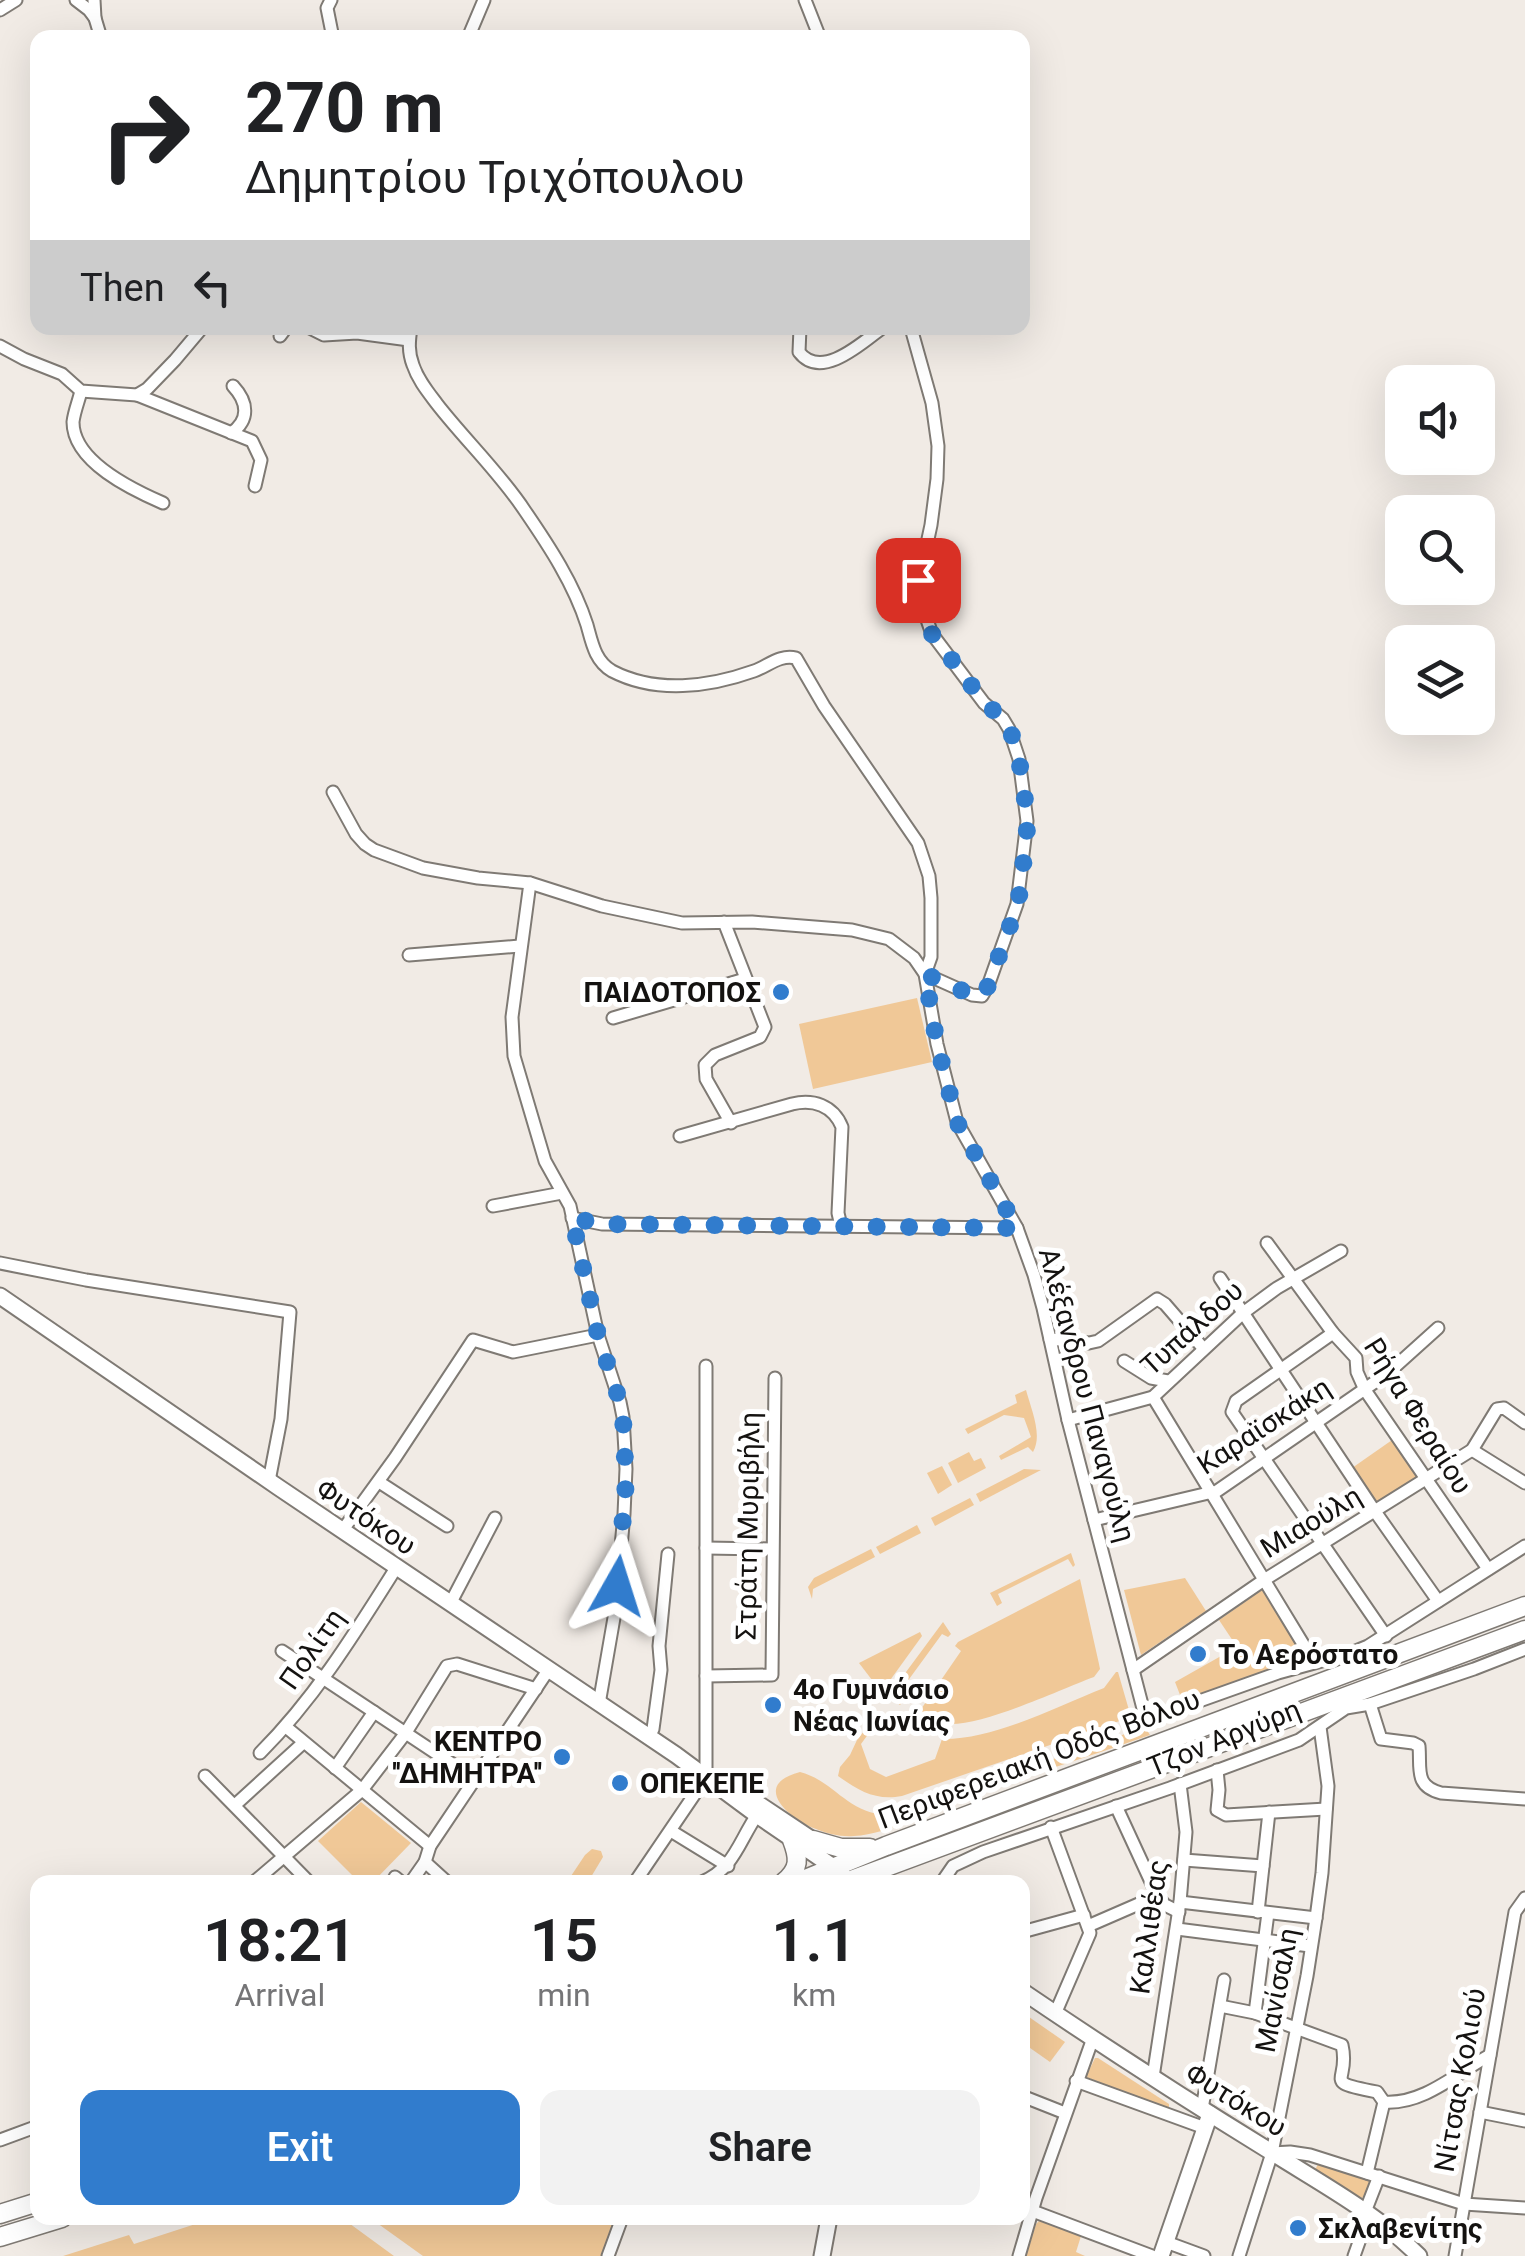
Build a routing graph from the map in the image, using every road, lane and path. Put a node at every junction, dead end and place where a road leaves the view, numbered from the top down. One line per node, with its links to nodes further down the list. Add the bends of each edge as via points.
1 (16, 0): 7 (street)
2 (76, 0): 8 (street)
3 (94, 0): 8 (street)
4 (330, 0): 10 (street)
5 (484, 0): 11 (street)
6 (805, 0): 12 (street)
7 (0, 10)
8 (95, 18): 9 (street)
9 (99, 30)
10 (331, 30)
11 (471, 30)
12 (817, 30)
13 (196, 335): 21 (street)
14 (410, 335): 30 (street, Αλέξανδρου Παναγούλη, via 420,381 519,502 575,593 599,661 638,680 676,687 737,676 787,656 800,663 918,843 932,898)
15 (800, 335): 16 (street, via 800,352 818,364)
16 (872, 335)
17 (913, 335): 30 (street, via 938,446 918,597 932,634 1010,729 1028,820 1018,904 982,996)
18 (0, 346): 20 (street, via 62,374)
19 (234, 386): 22 (street, via 246,413)
20 (82, 391): 21 (street); 24 (street, via 74,418 80,444 126,486)
21 (137, 395): 22 (street)
22 (231, 433): 23 (street, via 252,440 258,450)
23 (255, 486)
24 (163, 503)
25 (333, 792): 26 (street, via 356,834 374,850 423,868)
26 (530, 883): 27 (street, via 663,920); 28 (street)
27 (724, 922): 30 (street, via 890,938); 31 (street)
28 (520, 946): 29 (street); 35 (street, via 514,1056 544,1162)
29 (409, 956)
30 (925, 974): 39 (street, Αλέξανδρου Παναγούλη, via 957,1122)
31 (745, 980): 32 (street); 33 (street, via 765,1030 710,1058 704,1069)
32 (613, 1018)
33 (731, 1123): 34 (street); 38 (street, via 811,1101 837,1116)
34 (680, 1136)
35 (562, 1193): 36 (street); 37 (street)
36 (492, 1206)
37 (572, 1218): 38 (street, via 602,1224); 49 (street)
38 (841, 1226): 39 (street)
39 (1017, 1228): 50 (street, Αλέξανδρου Παναγούλη)
40 (1268, 1243): 44 (street, Ρήγα Φεραίου)
41 (1341, 1251): 44 (street, Τυπάλδου)
42 (0, 1263): 65 (street, via 290,1312)
43 (1220, 1278): 46 (street)
44 (1293, 1279): 46 (street, Τυπάλδου); 48 (street, Ρήγα Φεραίου)
45 (0, 1296): 65 (street, Φυτόκου)
46 (1243, 1313): 51 (street, Τυπάλδου); 54 (street)
47 (1438, 1328): 57 (street, Καραϊσκάκη)
48 (1332, 1332): 54 (street); 57 (street, Ρήγα Φεραίου, via 1356,1359)
49 (598, 1335): 66 (street, via 513,1352 473,1340); 95 (street, via 620,1402 626,1469)
50 (1050, 1339): 51 (street, via 1098,1342 1157,1299); 59 (street, Αλέξανδρου Παναγούλη)
51 (1203, 1348): 56 (street, Τυπάλδου)
52 (1124, 1361): 56 (street)
53 (706, 1366): 76 (street)
54 (1280, 1368): 61 (street); 63 (street, via 1232,1408)
55 (775, 1378): 77 (street, Στράτη Μυριβήλη)
56 (1168, 1381): 58 (street, Τυπάλδου)
57 (1365, 1390): 61 (street, Καραϊσκάκη); 64 (street, Ρήγα Φεραίου)
58 (1152, 1397): 59 (street, Τυπάλδου); 68 (street)
59 (1068, 1420): 71 (street, Αλέξανδρου Παναγούλη)
60 (1525, 1423): 62 (street, Μιαούλη, via 1498,1409)
61 (1316, 1424): 63 (street, Καραϊσκάκη); 69 (street)
62 (1472, 1450): 64 (street, Μιαούλη); 67 (street)
63 (1266, 1460): 68 (street, Καραϊσκάκη); 74 (street)
64 (1426, 1478): 69 (street, Μιαούλη); 80 (street, Ρήγα Φεραίου)
65 (269, 1482): 73 (street, Φυτόκου)
66 (379, 1482): 72 (street); 73 (street)
67 (1525, 1483)
68 (1211, 1494): 71 (street, Καραϊσκάκη); 81 (street)
69 (1374, 1510): 74 (street, Μιαούλη); 82 (street)
70 (495, 1518): 83 (street)
71 (1094, 1520): 91 (street, Αλέξανδρου Παναγούλη)
72 (447, 1526)
73 (342, 1530): 79 (street, Φυτόκου)
74 (1324, 1544): 81 (street, Μιαούλη); 86 (street)
75 (1525, 1546): 80 (street)
76 (706, 1548): 77 (street); 92 (street)
77 (772, 1549): 92 (street, Στράτη Μυριβήλη, via 772,1675)
78 (668, 1554): 101 (street, via 661,1670)
79 (396, 1568): 83 (street, Φυτόκου); 93 (street, Πολίτη)
80 (1488, 1570): 82 (street)
81 (1264, 1580): 89 (street); 91 (street, Μιαούλη)
82 (1438, 1600): 86 (street)
83 (450, 1604): 90 (street, Φυτόκου)
84 (1525, 1606): 122 (main road, Περιφερειακή Οδός Βόλου)
85 (1525, 1630): 123 (main road, Περιφερειακή Οδός Βόλου)
86 (1386, 1636): 89 (street)
87 (1525, 1649): 96 (street, Τζον Αργύρη)
88 (282, 1651): 93 (street)
89 (1314, 1662): 91 (street, Αλέξανδρου Παναγούλη, via 1146,1720)
90 (549, 1669): 94 (street); 95 (street, Φυτόκου)
91 (1133, 1670)
92 (706, 1676): 107 (street)
93 (325, 1680): 97 (street); 98 (street, Πολίτη)
94 (536, 1689): 100 (street, via 452,1664); 108 (street)
95 (599, 1704): 101 (street, Φυτόκου)
96 (1370, 1704): 99 (street, Τζον Αργύρη, via 1346,1708); 111 (street, via 1381,1739 1419,1746 1421,1778 1430,1790)
97 (374, 1712): 100 (street); 104 (street)
98 (286, 1726): 102 (street); 103 (street, Πολίτη)
99 (1320, 1727): 105 (street, Τζον Αργύρη); 114 (street, Μανίσαλη)
100 (405, 1734): 108 (street); 110 (street)
101 (649, 1737): 107 (street, Φυτόκου)
102 (304, 1743): 104 (street); 112 (street)
103 (260, 1753)
104 (335, 1768): 110 (street)
105 (1217, 1770): 109 (street, Τζον Αργύρη); 115 (street, via 1217,1810)
106 (204, 1776): 112 (street)
107 (706, 1776): 116 (street, Φυτόκου); 118 (street); 120 (street, Φυτόκου)
108 (476, 1779): 121 (street)
109 (1180, 1784): 113 (street, Τζον Αργύρη); 125 (street, Καλλιθέας)
110 (362, 1790): 121 (street); 124 (street)
111 (1525, 1800)
112 (235, 1805): 124 (street)
113 (1116, 1806): 117 (street, Τζον Αργύρη); 142 (street)
114 (1326, 1809): 115 (street); 146 (street, Μανίσαλη)
115 (1269, 1812): 128 (street)
116 (756, 1815): 119 (street, Φυτόκου); 127 (street)
117 (1051, 1828): 141 (street, Τζον Αργύρη, via 964,1859); 147 (street)
118 (671, 1830): 127 (street); 133 (street)
119 (792, 1840): 135 (main road, via 798,1855); 136 (street, Φυτόκου)
120 (813, 1840): 122 (main road, via 841,1848); 137 (street, Φυτόκου)
121 (430, 1846): 126 (street)
122 (886, 1846): 138 (main road, Περιφερειακή Οδός Βόλου)
123 (927, 1852): 139 (main road, Περιφερειακή Οδός Βόλου); 140 (main road)
124 (284, 1857): 129 (street); 130 (street)
125 (1184, 1860): 128 (street); 144 (street, Καλλιθέας)
126 (425, 1862): 131 (street); 132 (street)
127 (728, 1866): 134 (street)
128 (1263, 1866): 145 (street)
129 (262, 1875)
130 (302, 1875)
131 (415, 1875)
132 (439, 1875)
133 (640, 1875)
134 (717, 1875)
135 (792, 1875)
136 (852, 1875)
137 (853, 1875)
138 (855, 1875)
139 (857, 1875)
140 (904, 1875)
141 (946, 1875)
142 (1158, 1896): 144 (street); 147 (street)
143 (1525, 1898): 159 (street, Νίτσας Κολιού, via 1516,1912)
144 (1180, 1907): 145 (street); 148 (street, Καλλιθέας)
145 (1263, 1912): 146 (street); 150 (street)
146 (1316, 1918): 151 (street, Μανίσαλη)
147 (1086, 1920): 149 (street); 156 (street, via 1089,1936)
148 (1177, 1929): 150 (street); 160 (street, Καλλιθέας)
149 (1030, 1930)
150 (1265, 1942): 151 (street); 155 (street)
151 (1310, 1946): 157 (street, Μανίσαλη)
152 (1224, 1980): 154 (street)
153 (1030, 1997): 156 (street, Φυτόκου)
154 (1220, 2006): 155 (street); 166 (street)
155 (1255, 2013): 157 (street)
156 (1055, 2014): 158 (street, Φυτόκου)
157 (1295, 2028): 163 (street, via 1342,2045 1341,2082 1376,2092); 170 (street, Μανίσαλη)
158 (1093, 2038): 160 (street, Φυτόκου); 161 (street)
159 (1490, 2055): 163 (street, via 1419,2098); 164 (street, Νίτσας Κολιού)
160 (1153, 2077): 166 (street, Φυτόκου)
161 (1076, 2082): 165 (street); 166 (street)
162 (1030, 2099): 165 (street)
163 (1384, 2102): 171 (street)
164 (1480, 2112): 167 (street); 173 (street, Νίτσας Κολιού)
165 (1065, 2113): 172 (street)
166 (1206, 2117): 170 (street, Φυτόκου); 184 (street)
167 (1525, 2121)
168 (30, 2129): 169 (street)
169 (0, 2140)
170 (1272, 2153): 171 (street, via 1302,2153); 177 (street, Φυτόκου); 190 (street, Μανίσαλη)
171 (1373, 2175): 173 (street); 177 (street)
172 (1030, 2204)
173 (1464, 2204): 175 (street); 193 (street, Νίτσας Κολιού)
174 (30, 2205): 178 (main road)
175 (1525, 2208)
176 (1030, 2210): 188 (street)
177 (1367, 2213): 191 (street); 192 (street, Φυτόκου)
178 (0, 2214)
179 (41, 2225): 183 (main road)
180 (619, 2225): 185 (street)
181 (828, 2225): 186 (street)
182 (1025, 2225): 187 (street)
183 (4, 2237)
184 (1164, 2249): 189 (street)
185 (608, 2256)
186 (822, 2256)
187 (1019, 2256)
188 (1152, 2256)
189 (1204, 2256)
190 (1239, 2256)
191 (1354, 2256)
192 (1419, 2256)
193 (1455, 2256)

